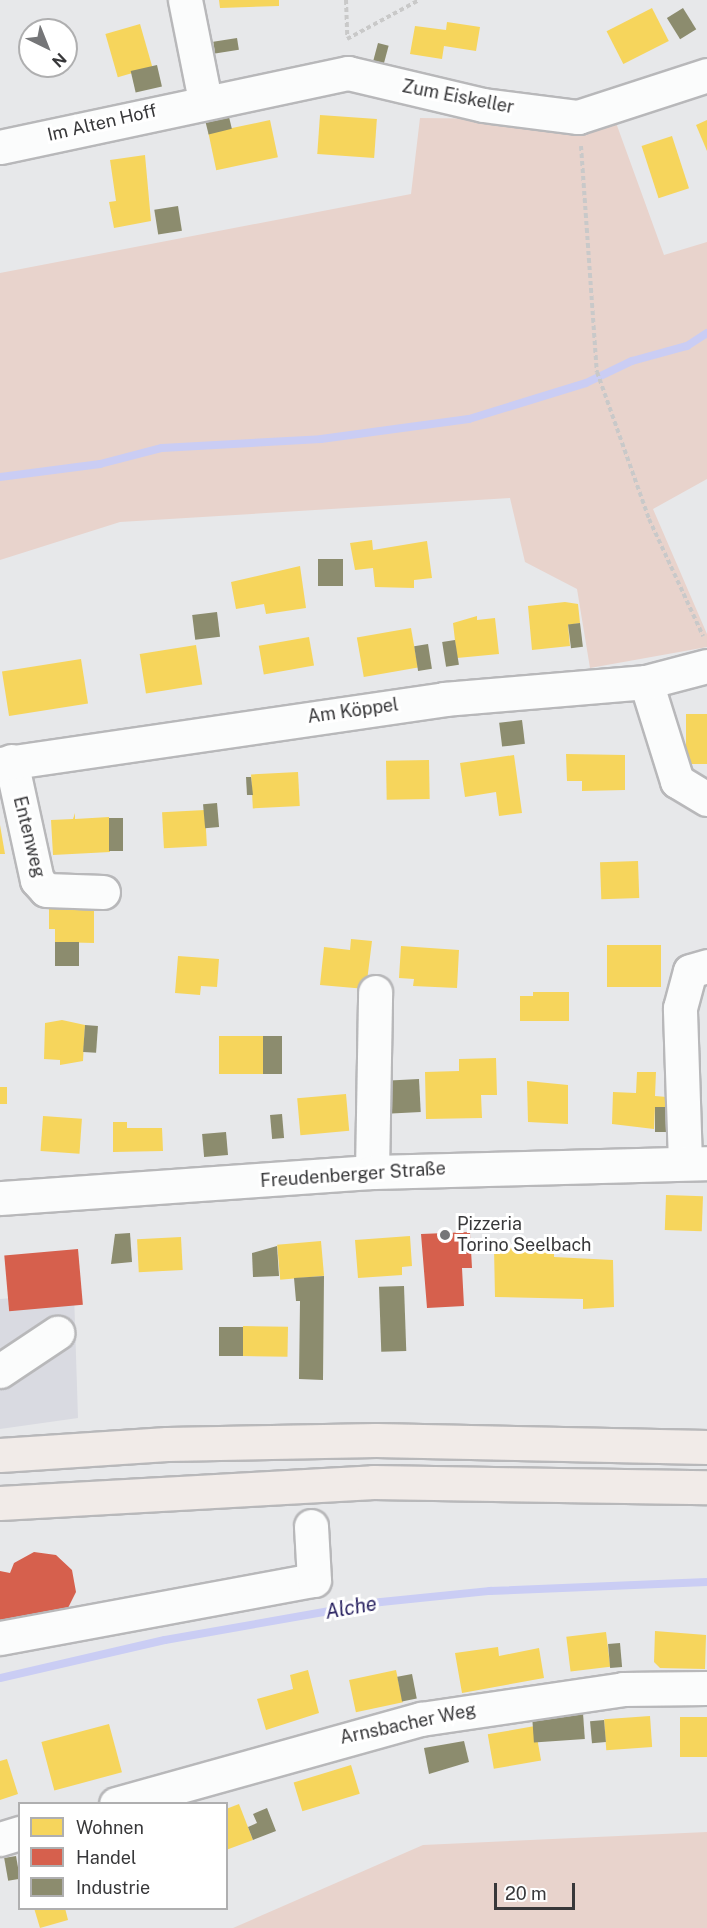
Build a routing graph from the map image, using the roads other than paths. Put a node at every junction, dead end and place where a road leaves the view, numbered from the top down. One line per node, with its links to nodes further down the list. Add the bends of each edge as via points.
1 (185, 0): 3 (street)
2 (707, 75): 3 (street, Zum Eiskeller, via 578,117 483,105 348,74)
3 (205, 100): 4 (street, Im Alten Hoff)
4 (0, 147)
5 (707, 666): 6 (street, Am Köppel)
6 (646, 682): 7 (street, Am Köppel, via 444,699); 8 (street, via 677,781)
7 (5, 763): 9 (street, Entenweg, via 38,880 46,890)
8 (707, 799)
9 (103, 892)
10 (707, 966): 12 (street, via 690,971 680,1008)
11 (375, 992): 13 (street)
12 (696, 1162): 13 (street, Freudenberger Straße)
13 (372, 1172): 14 (street, Freudenberger Straße)
14 (0, 1198)
15 (57, 1333): 16 (street)
16 (0, 1371)
17 (707, 1447): 18 (main road, via 376,1440 167,1444)
18 (0, 1455)
19 (707, 1487): 20 (main road, via 373,1482)
20 (0, 1503)
21 (310, 1526): 22 (street, via 314,1580)
22 (0, 1638)
23 (707, 1688): 24 (street, Arnsbacher Weg, via 623,1689 421,1719)
24 (120, 1802)
25 (18, 1834): 26 (street)
26 (0, 1839)

